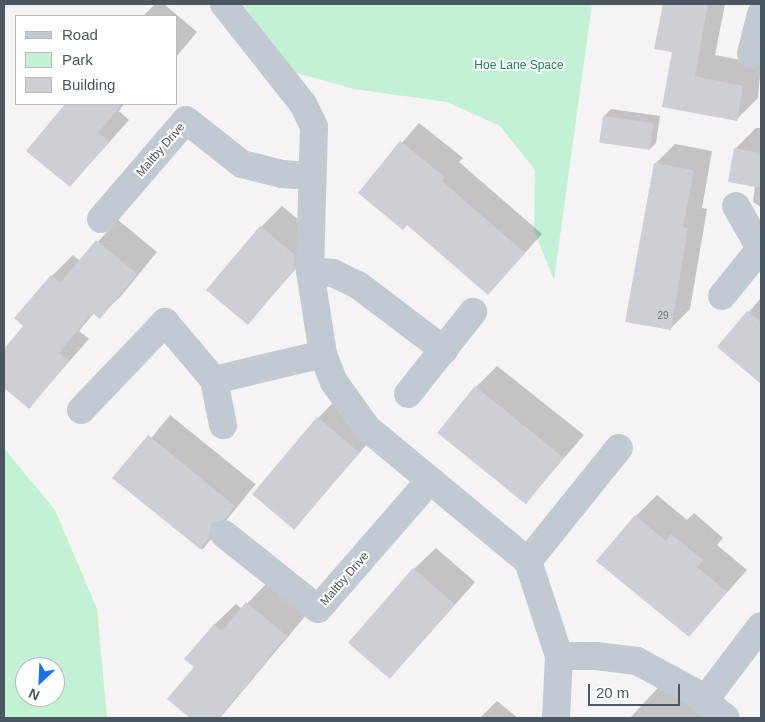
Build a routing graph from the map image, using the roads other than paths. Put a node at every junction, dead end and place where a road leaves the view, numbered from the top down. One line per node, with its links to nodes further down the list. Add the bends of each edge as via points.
1 (224, 4): 5 (street, via 303,104 314,127)
2 (759, 4): 3 (street)
3 (761, 12): 4 (street)
4 (751, 54)
5 (312, 176): 7 (street, Maltby Drive, via 282,174 242,164 186,120); 9 (street)
6 (736, 206): 8 (street)
7 (101, 219)
8 (761, 250): 10 (street)
9 (310, 271): 12 (street, via 333,273 358,285); 13 (street)
10 (722, 296)
11 (473, 312): 12 (street)
12 (444, 350): 15 (street)
13 (323, 354): 14 (street); 19 (street, via 334,382 368,428)
14 (214, 380): 16 (street, via 165,322); 17 (street)
15 (408, 394)
16 (81, 410)
17 (224, 424)
18 (619, 448): 21 (street)
19 (430, 480): 20 (street, Maltby Drive, via 318,609); 21 (street)
20 (224, 534)
21 (528, 561): 23 (street)
22 (761, 626): 24 (street)
23 (559, 656): 24 (street, via 637,661); 25 (street)
24 (704, 700): 26 (street)
25 (556, 718)
26 (726, 718)

